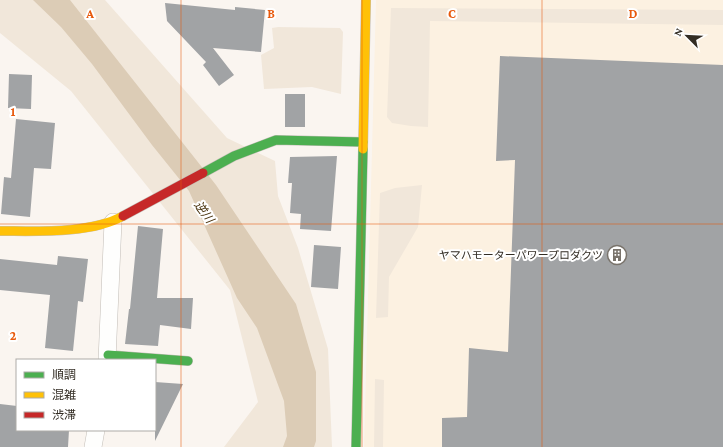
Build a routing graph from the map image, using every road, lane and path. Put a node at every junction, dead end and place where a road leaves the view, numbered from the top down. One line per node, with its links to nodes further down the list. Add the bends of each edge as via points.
1 (366, 0): 2 (street)
2 (363, 142): 3 (street, via 276,140 234,156); 11 (street)
3 (113, 222): 4 (street, via 85,228); 5 (street)
4 (0, 232)
5 (108, 358): 6 (street)
6 (135, 359)
7 (156, 360): 8 (street)
8 (188, 361)
9 (96, 431): 10 (street)
10 (93, 447)
11 (356, 447)

